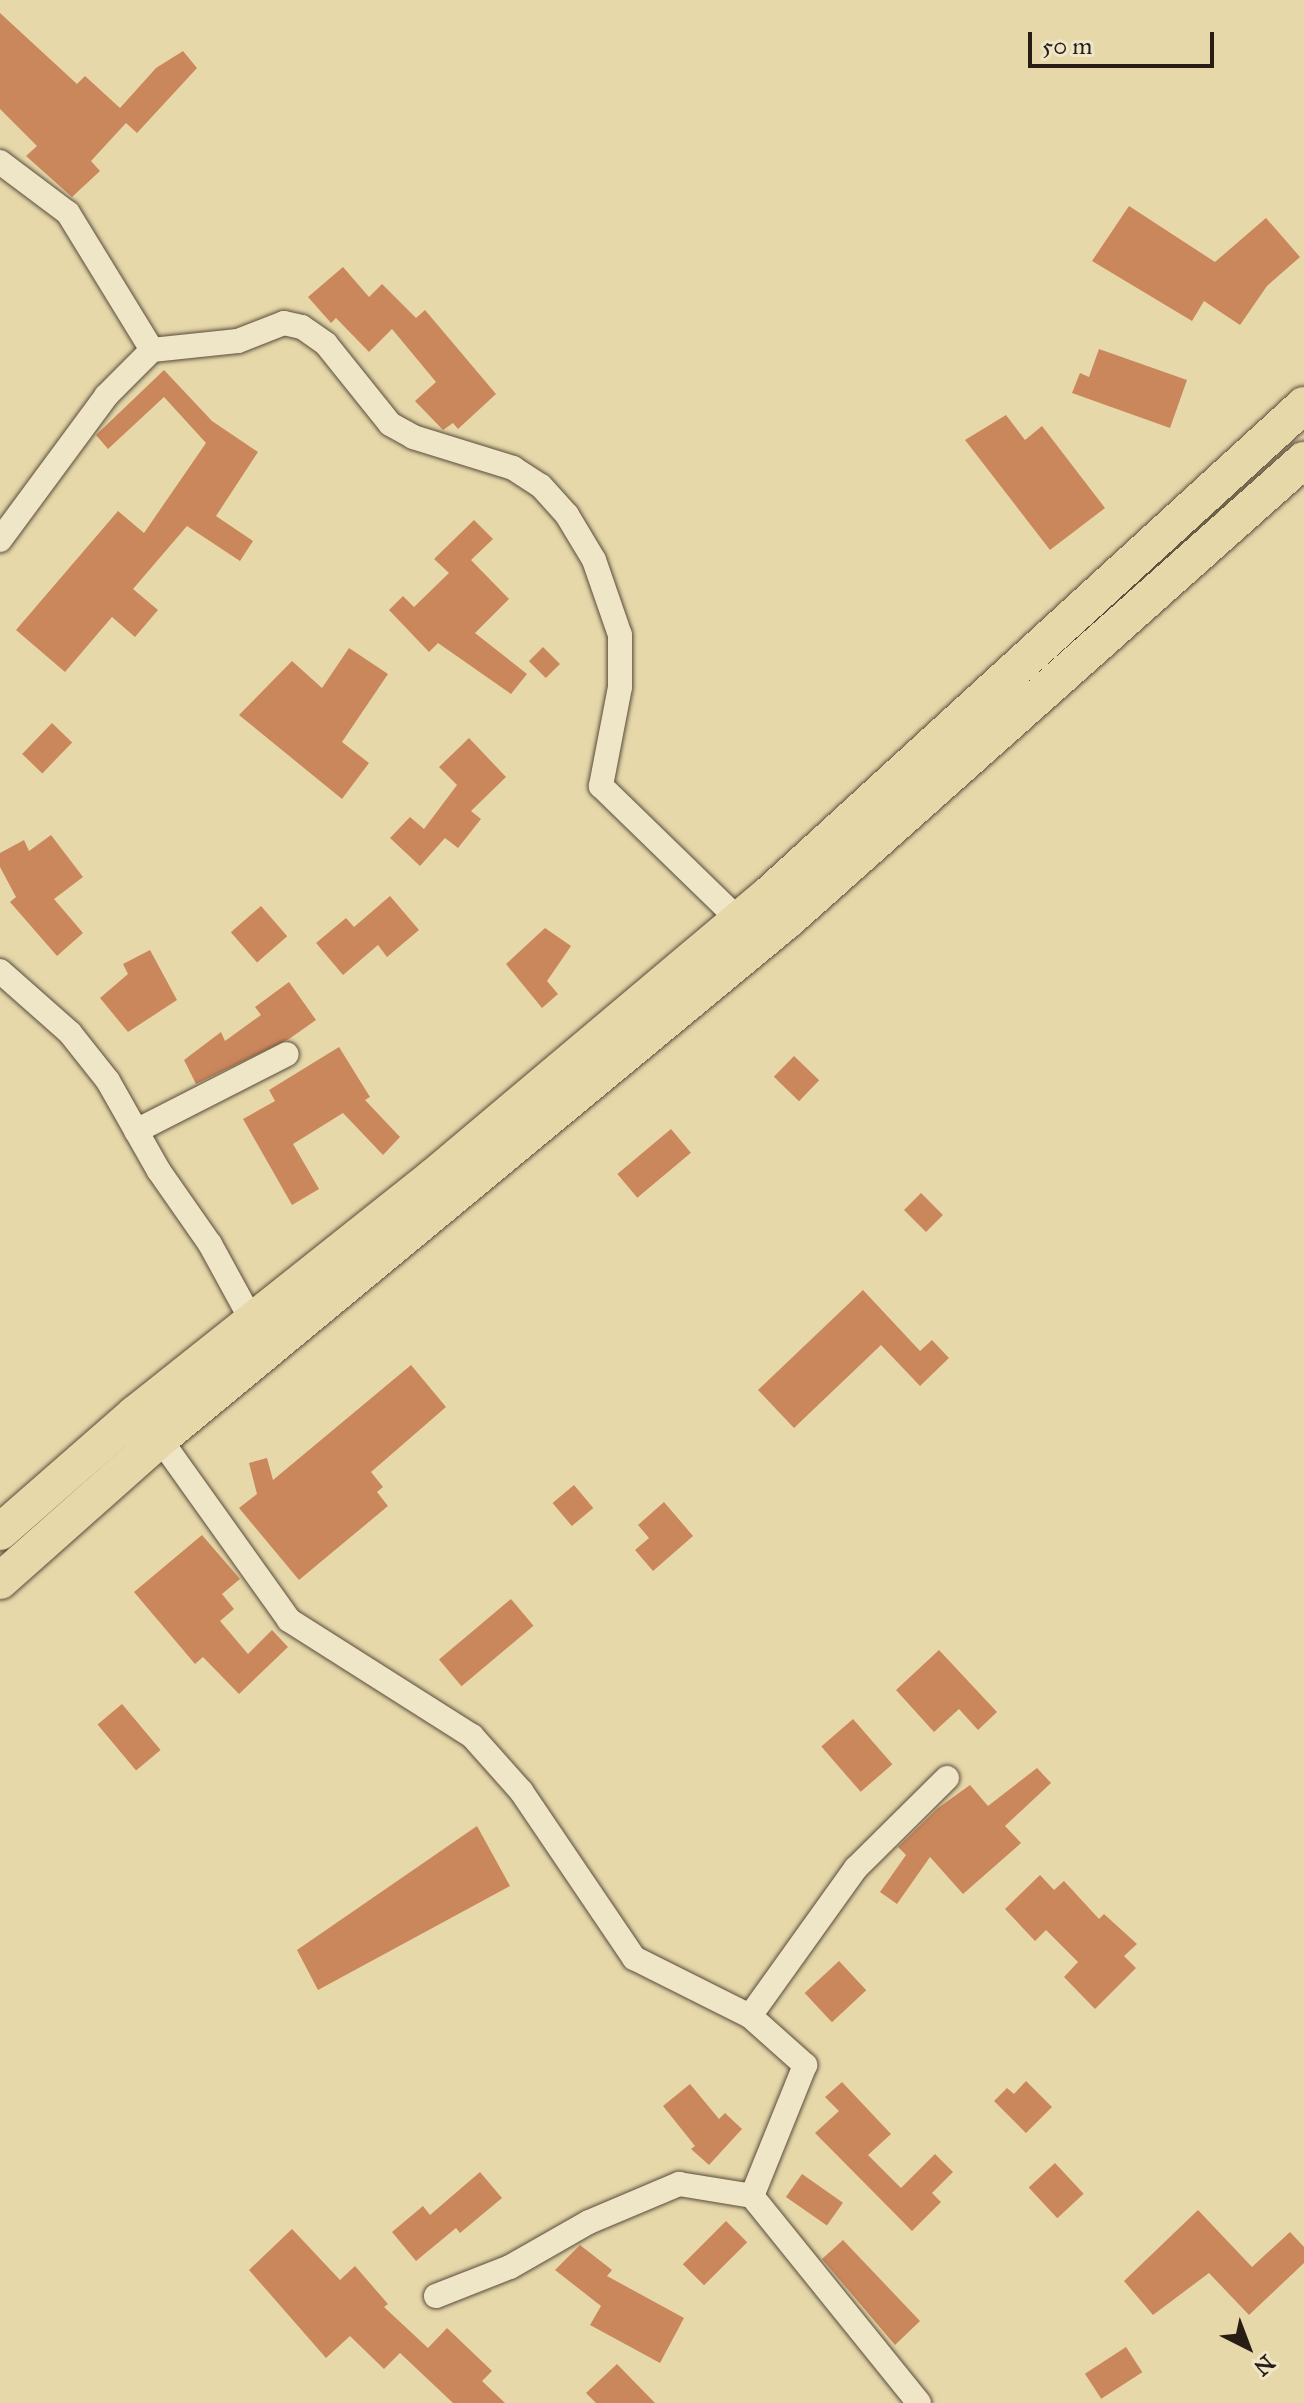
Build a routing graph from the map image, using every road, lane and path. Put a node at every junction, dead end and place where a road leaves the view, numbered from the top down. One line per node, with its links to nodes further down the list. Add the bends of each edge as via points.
1 (0, 162): 2 (street, via 68,213)
2 (152, 350): 5 (street, via 106,396); 6 (street, via 238,341 284,323 302,327 326,344 390,424 413,437 513,468 541,486 567,515 594,560 620,635 620,687 601,786)
3 (1304, 405): 6 (highway)
4 (1304, 460): 11 (highway, via 789,919)
5 (0, 540)
6 (739, 920): 10 (highway)
7 (0, 971): 9 (street, via 70,1033 108,1081)
8 (287, 1054): 9 (street)
9 (136, 1131): 10 (street, via 210,1244)
10 (252, 1321): 12 (highway)
11 (160, 1439): 13 (highway); 15 (street, via 289,1620 472,1736 521,1791 634,1958)
12 (0, 1532)
13 (0, 1581)
14 (947, 1778): 15 (street, via 856,1868)
15 (750, 2016): 16 (street, via 805,2065)
16 (752, 2196): 17 (street, via 679,2184 589,2222 510,2267); 18 (street)
17 (436, 2296)
18 (919, 2403)

